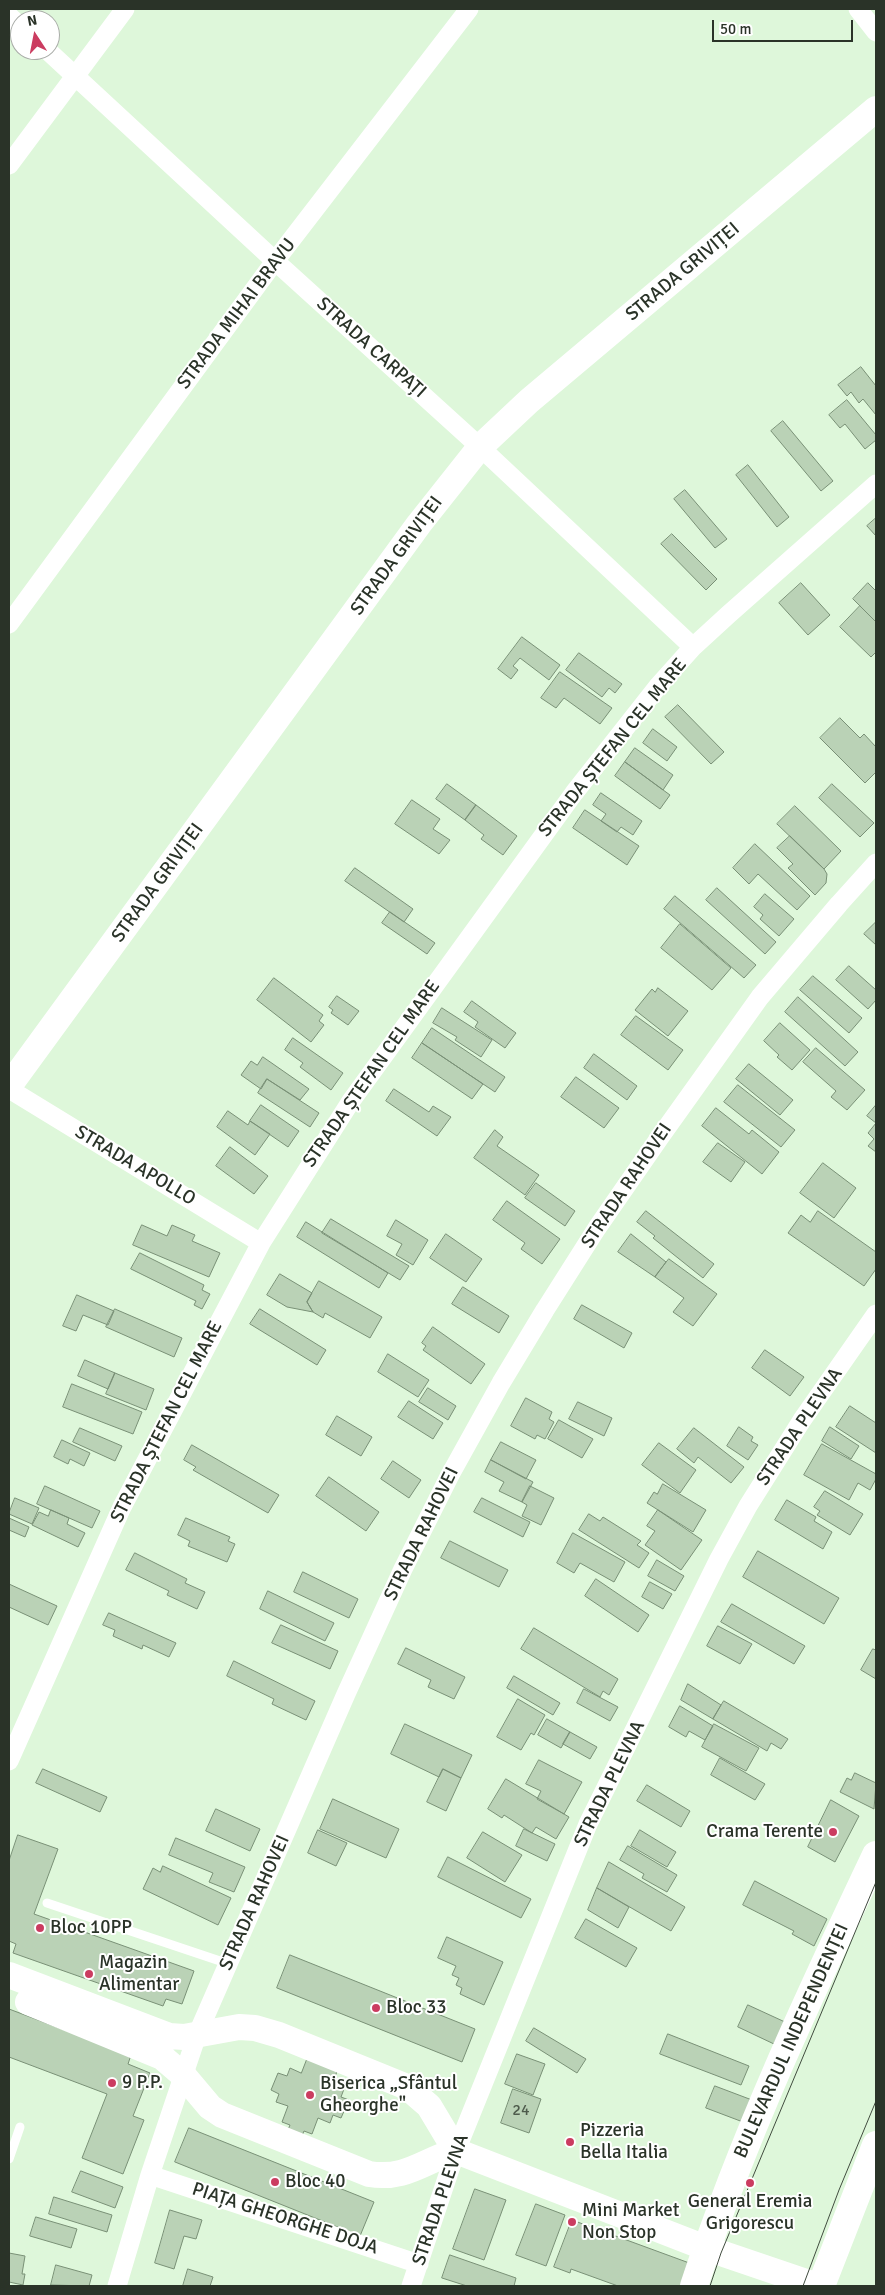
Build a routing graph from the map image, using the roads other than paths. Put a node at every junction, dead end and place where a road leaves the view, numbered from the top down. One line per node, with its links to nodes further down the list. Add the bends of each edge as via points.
1 (125, 9): 6 (street)
2 (470, 9): 9 (street, STRADA MIHAI BRAVU)
3 (858, 9): 4 (street)
4 (876, 32)
5 (57, 60): 6 (street, STRADA CARPAȚI)
6 (76, 77): 8 (street); 9 (street, STRADA CARPAȚI)
7 (876, 110): 10 (street, STRADA GRIVIȚEI, via 529,401)
8 (9, 165)
9 (275, 262): 10 (street, STRADA CARPAȚI); 12 (street, STRADA MIHAI BRAVU)
10 (480, 447): 13 (street, STRADA CARPAȚI); 15 (street, STRADA GRIVIȚEI, via 413,532)
11 (876, 484): 13 (street, STRADA ȘTEFAN CEL MARE)
12 (9, 624)
13 (693, 647): 16 (street, STRADA ȘTEFAN CEL MARE, via 579,786 464,942 351,1101)
14 (876, 864): 21 (street, STRADA RAHOVEI, via 791,959 723,1047 597,1228 501,1383 450,1475 404,1569)
15 (9, 1088): 16 (street, STRADA APOLLO)
16 (260, 1243): 18 (street, STRADA ȘTEFAN CEL MARE, via 122,1507)
17 (876, 1314): 28 (street, STRADA PLEVNA, via 802,1420 753,1498 700,1597 588,1824)
18 (9, 1761)
19 (876, 1855): 31 (main road, BULEVARDUL INDEPENDENȚEI, via 798,2019)
20 (47, 1903): 21 (lane)
21 (229, 1964): 24 (street, STRADA RAHOVEI)
22 (9, 1975): 24 (street, via 168,2036)
23 (9, 1994): 25 (street, via 162,2057)
24 (197, 2035): 25 (street, STRADA RAHOVEI); 28 (street, via 239,2027 268,2031 407,2087 429,2106)
25 (183, 2075): 28 (street, via 210,2107 222,2115 369,2174 397,2175); 30 (street, STRADA RAHOVEI)
26 (20, 2127): 29 (lane)
27 (876, 2145): 36 (main road)
28 (456, 2151): 31 (street); 32 (street, STRADA PLEVNA)
29 (9, 2159)
30 (150, 2175): 32 (street, PIAȚA GHEORGHE DOJA); 33 (street, STRADA RAHOVEI)
31 (706, 2248): 35 (main road, BULEVARDUL INDEPENDENȚEI); 36 (street)
32 (419, 2264): 34 (street, STRADA PLEVNA)
33 (117, 2286)
34 (411, 2286)
35 (694, 2286)
36 (820, 2286)

